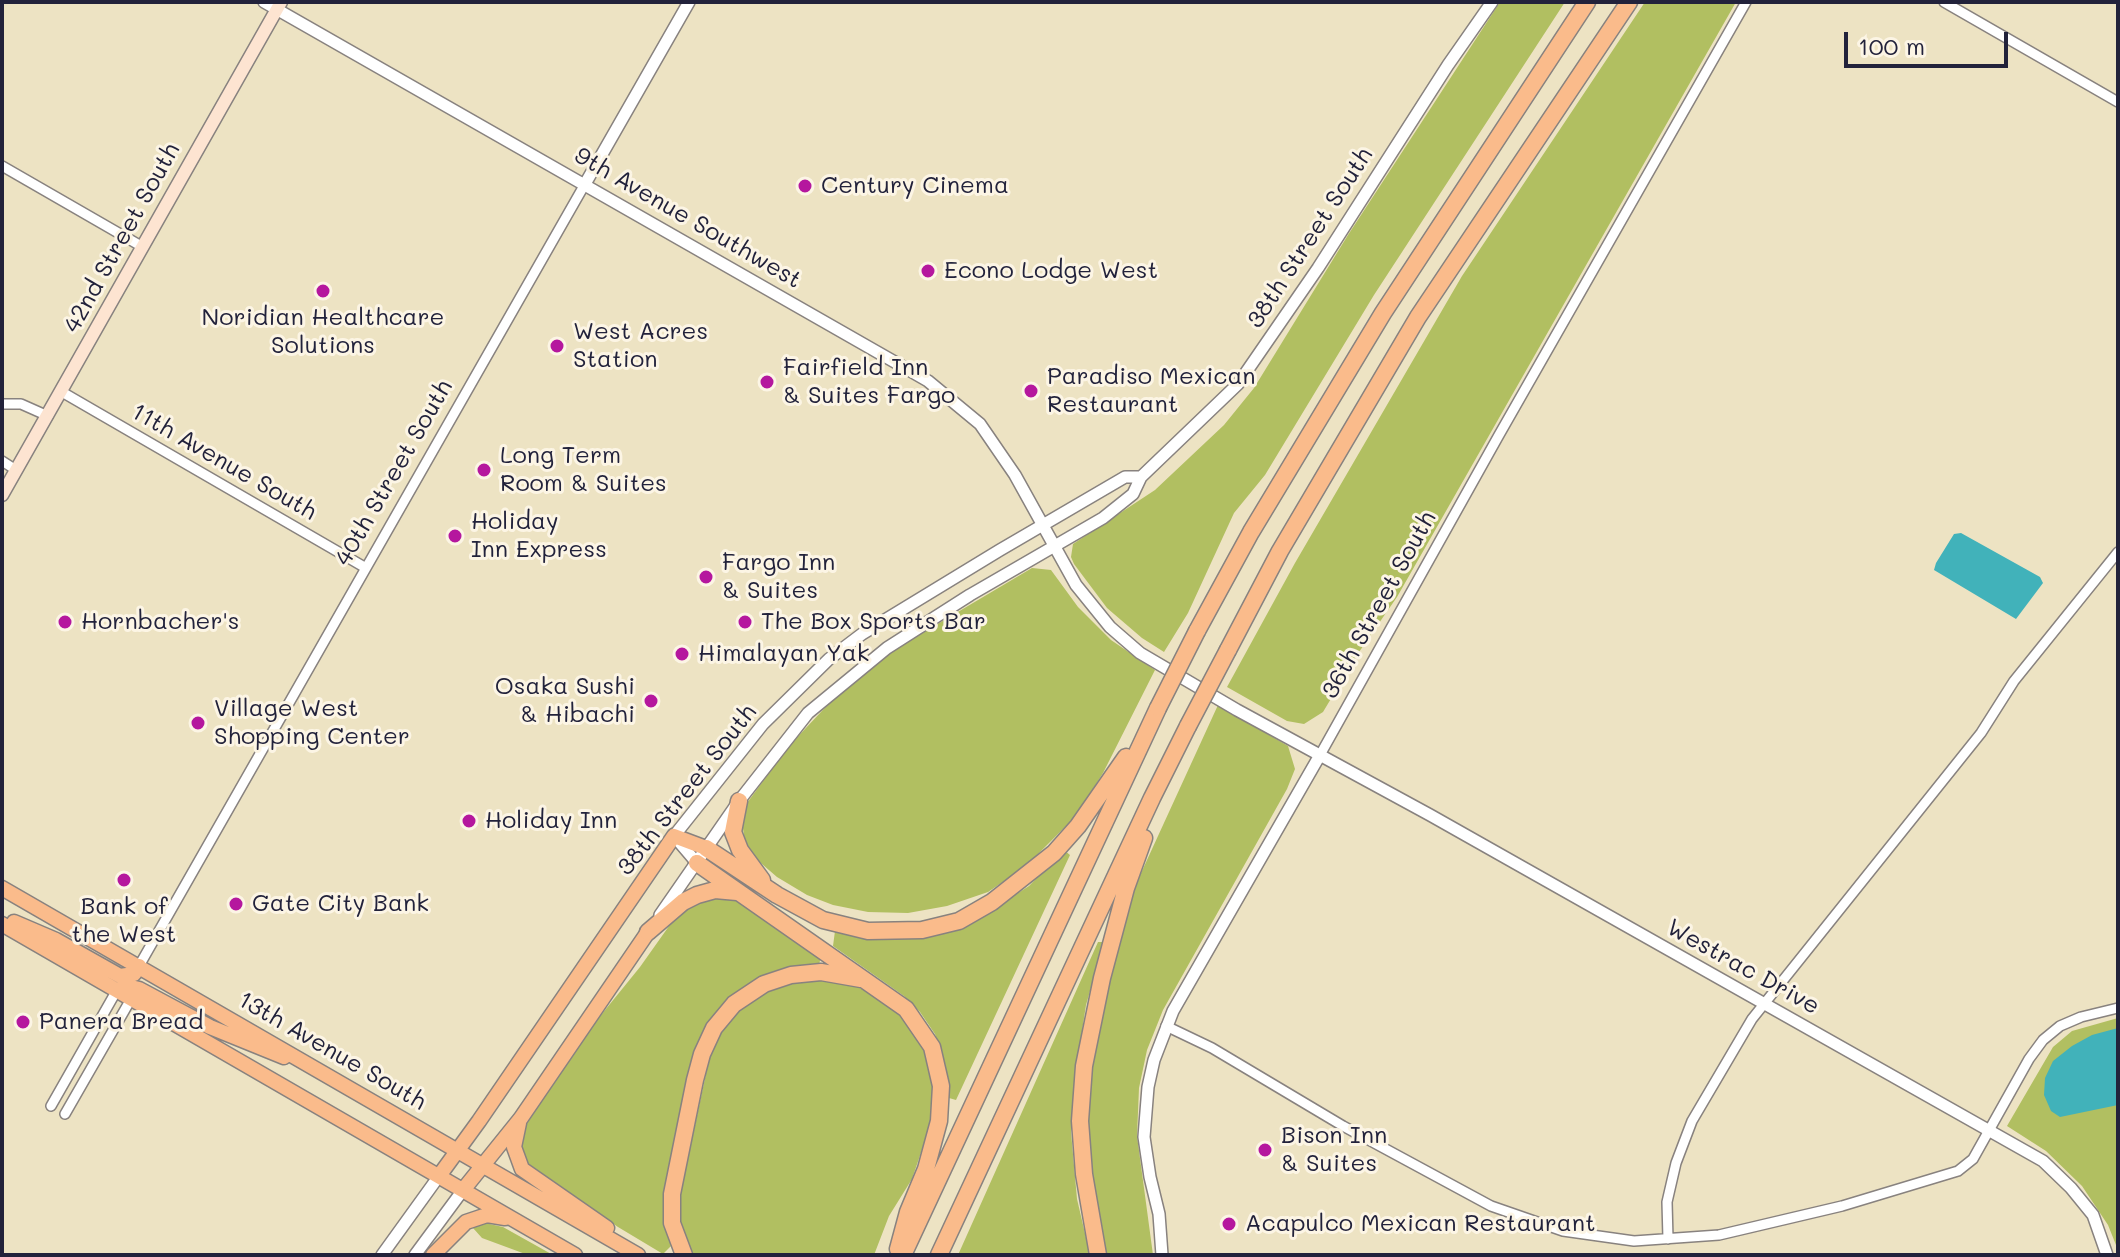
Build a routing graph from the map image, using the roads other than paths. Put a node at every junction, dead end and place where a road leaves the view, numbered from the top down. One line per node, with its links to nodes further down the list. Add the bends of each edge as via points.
1 (264, 2): 8 (street, 9th Avenue Southwest)
2 (689, 2): 11 (street, 40th Street South)
3 (1492, 2): 18 (street, 38th Street South, via 1257,359 1216,407)
4 (1585, 2): 24 (highway, bridge, via 1383,313 1251,532)
5 (1629, 2): 26 (highway, bridge, via 1418,317 1280,551)
6 (1746, 2): 25 (street, 36th Street South)
7 (1944, 2): 9 (street)
8 (279, 6): 11 (street, 9th Avenue Southwest); 12 (main road, 42nd Street South)
9 (2118, 102)
10 (2, 166): 12 (street)
11 (585, 184): 20 (street, 9th Avenue Southwest, via 945,393 980,424); 23 (street, 40th Street South)
12 (141, 246): 13 (main road, 42nd Street South)
13 (62, 392): 15 (main road, 42nd Street South); 23 (street, 11th Avenue South)
14 (2, 404): 15 (street, via 21,404)
15 (48, 416): 17 (main road, 42nd Street South)
16 (2, 461): 17 (street)
17 (16, 470): 19 (main road, 42nd Street South)
18 (1141, 477): 20 (street, 38th Street South, via 1125,477); 21 (street, 38th Street South, via 1133,494 1103,518)
19 (2, 495)
20 (1043, 525): 21 (street, 9th Avenue Southwest); 28 (street, 38th Street South, via 829,659 763,724)
21 (1054, 546): 25 (street, Westrac Drive, via 1076,585 1110,627 1140,653); 27 (street, 38th Street South, via 887,648 808,713)
22 (2118, 552): 40 (street)
23 (366, 568): 36 (street, 40th Street South)
24 (1155, 713): 32 (highway, via 1054,853 959,921 922,930 868,931 823,920); 61 (highway)
25 (1320, 755): 40 (street, Westrac Drive); 42 (street, 36th Street South)
26 (1152, 798): 62 (highway); 63 (highway, via 1106,963 1084,1066 1080,1121)
27 (739, 801): 29 (street, 38th Street South); 32 (highway, via 733,832 740,850)
28 (674, 836): 29 (main road); 48 (main road, 38th Street South)
29 (702, 855): 31 (highway); 32 (highway); 35 (street, 38th Street South)
30 (2, 888): 36 (main road, 13th Avenue South)
31 (739, 893): 35 (highway, via 715,890 697,895); 37 (highway)
32 (777, 895)
33 (2, 917): 36 (main road, via 120,976 134,974)
34 (2, 924): 38 (main road)
35 (648, 932): 46 (main road, 38th Street South)
36 (139, 966): 43 (main road, 13th Avenue South)
37 (869, 981): 59 (highway, via 821,972 791,975 764,984 734,1004 714,1028 695,1080 672,1194 672,1223); 60 (highway, via 906,1009 932,1047 941,1086 939,1121)
38 (117, 990): 39 (main road); 43 (main road, via 139,989 210,1027); 44 (street)
39 (131, 999): 45 (street); 50 (main road)
40 (1764, 1004): 47 (street, Westrac Drive); 53 (street, via 1692,1121 1667,1202)
41 (2118, 1008): 47 (street, via 2081,1017 2043,1040)
42 (1166, 1026): 53 (street, via 1491,1206 1563,1231 1634,1241); 64 (street, 36th Street South, via 1148,1087 1144,1137)
43 (326, 1073): 48 (main road, 13th Avenue South)
44 (51, 1106)
45 (65, 1114)
46 (521, 1118): 49 (main road, 38th Street South); 58 (main road, via 514,1147 522,1169)
47 (1991, 1130): 53 (street, via 1967,1166 1945,1177 1747,1229); 65 (street, Westrac Drive, via 2043,1161 2071,1188 2093,1215)
48 (459, 1149): 49 (main road, 13th Avenue South); 50 (main road, 38th Street South)
49 (484, 1164): 51 (main road, 38th Street South); 58 (main road, 13th Avenue South)
50 (439, 1176): 51 (main road); 54 (street, 38th Street South)
51 (463, 1190): 52 (main road); 55 (street, 38th Street South)
52 (520, 1223): 56 (main road, via 498,1216 475,1218); 57 (main road)
53 (1668, 1239)
54 (382, 1255)
55 (415, 1255)
56 (433, 1255)
57 (575, 1255)
58 (640, 1255)
59 (684, 1255)
60 (897, 1255)
61 (903, 1255)
62 (939, 1255)
63 (1098, 1255)
64 (1162, 1255)
65 (2107, 1255)

